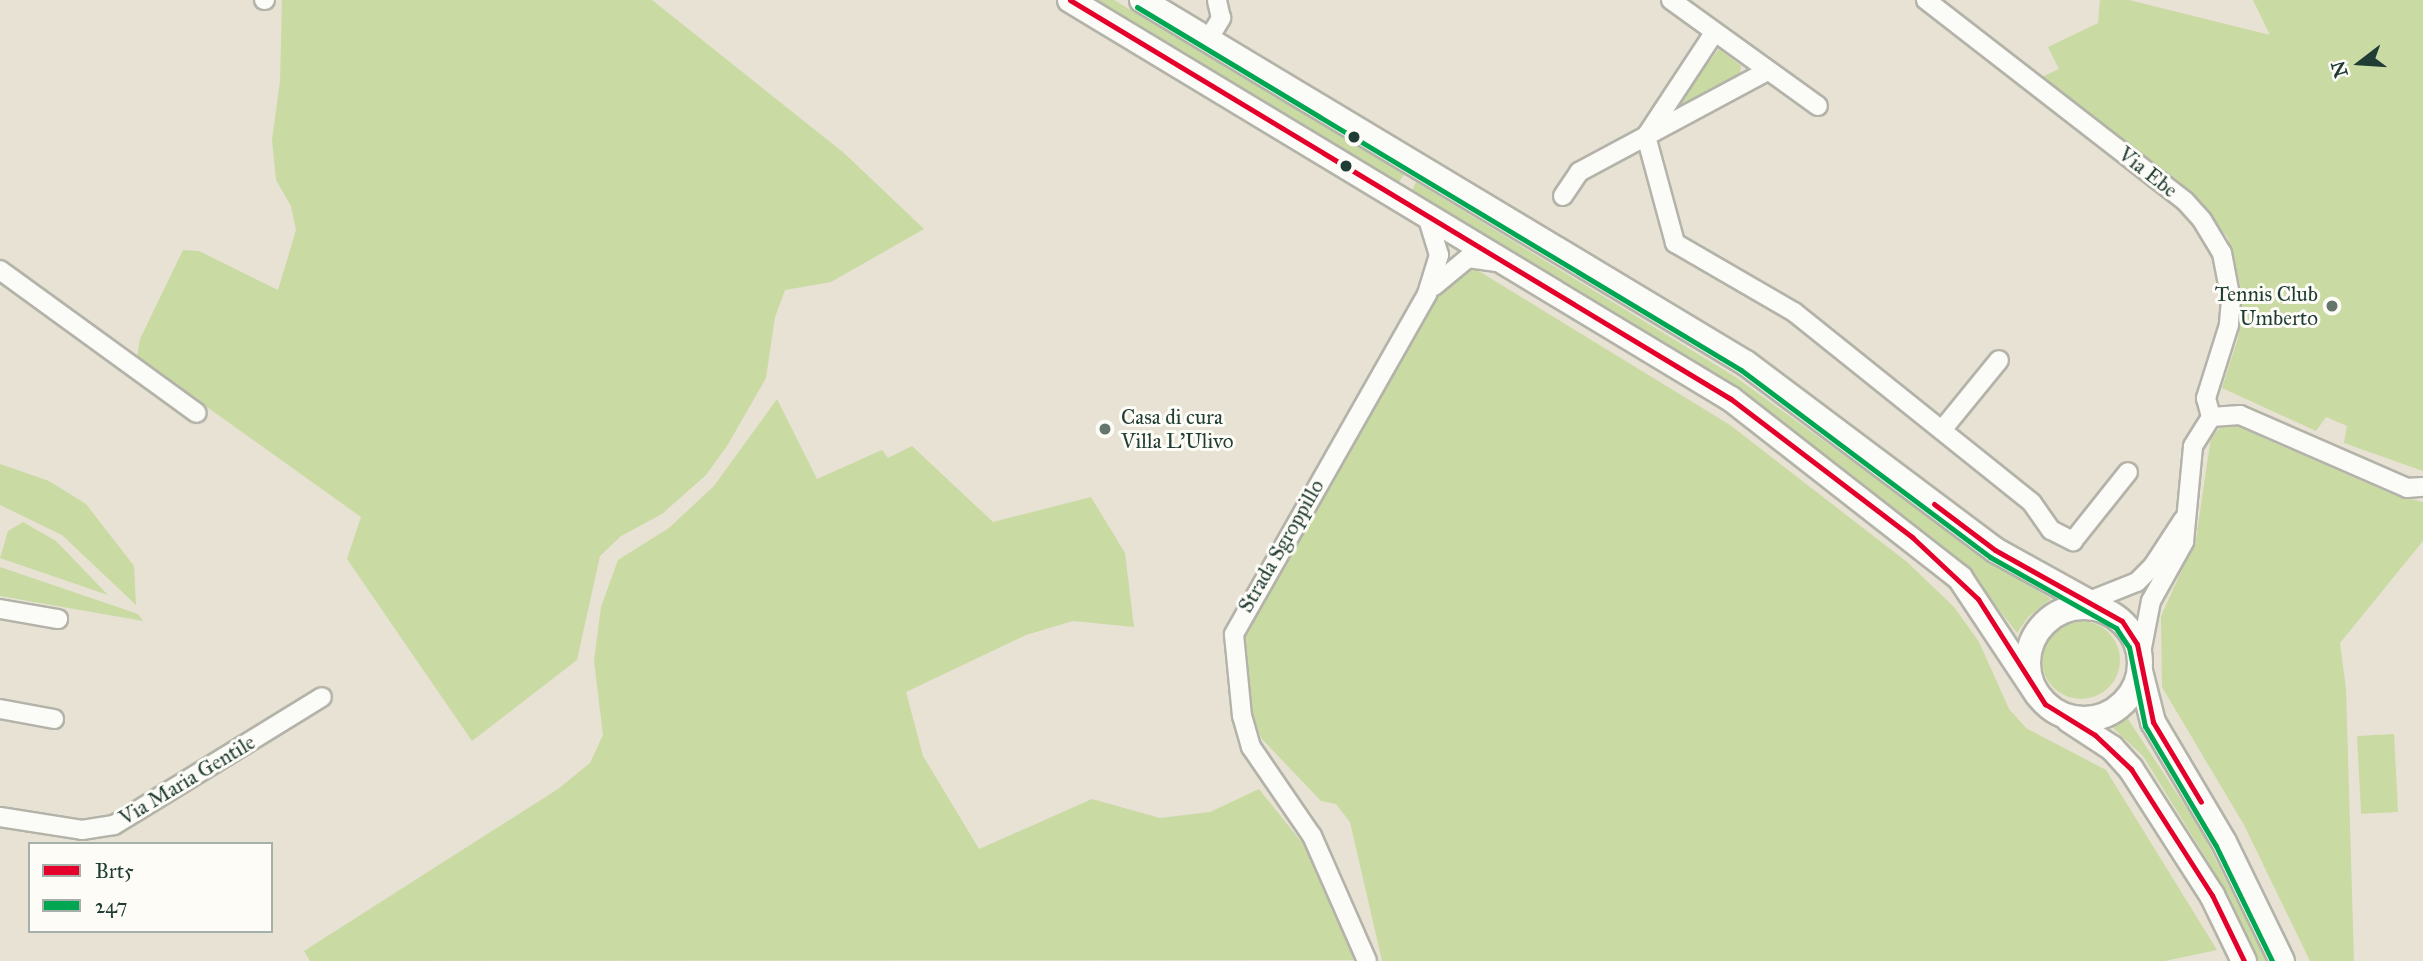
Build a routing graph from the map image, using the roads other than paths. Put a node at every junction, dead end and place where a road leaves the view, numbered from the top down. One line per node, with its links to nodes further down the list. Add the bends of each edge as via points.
1 (1070, 0): 12 (main road)
2 (1142, 0): 7 (main road)
3 (1217, 0): 7 (street, via 1221,18)
4 (1671, 0): 6 (street)
5 (1926, 0): 18 (street, Via Ebe, via 2185,201 2202,220 2222,253 2231,300 2229,325 2206,398)
6 (1714, 33): 8 (street); 10 (street)
7 (1208, 40): 23 (main road, via 1746,363 1995,550)
8 (1767, 71): 9 (street); 10 (street)
9 (1818, 106)
10 (1646, 136): 11 (street, via 1579,172); 19 (street, via 1675,243 1794,312)
11 (1563, 196)
12 (1427, 216): 13 (main road); 15 (street, via 1439,255)
13 (1508, 265): 15 (street, via 1468,258 1449,270); 27 (main road, via 1731,399 1912,537 1978,599)
14 (0, 270): 17 (street)
15 (1427, 294): 33 (street, Strada Sgroppillo, via 1234,634 1242,716 1251,747 1312,836)
16 (1999, 360): 19 (street)
17 (197, 413)
18 (2211, 417): 21 (street, via 2240,415 2407,488); 22 (street, via 2193,446)
19 (1942, 430): 20 (street, via 2032,503 2051,530 2073,541)
20 (2128, 472)
21 (2423, 487)
22 (2183, 520): 23 (street, via 2137,582); 26 (street, via 2184,542 2151,601)
23 (2089, 607): 26 (main road, via 2131,632); 27 (main road, via 2043,624 2029,650 2029,673)
24 (0, 609): 25 (street)
25 (58, 619)
26 (2140, 664): 30 (main road, via 2136,686 2116,710 2087,720); 35 (main road, via 2153,722 2224,842)
27 (2036, 694): 30 (main road)
28 (322, 697): 32 (street, Via Maria Gentile, via 114,825 82,830)
29 (0, 709): 31 (street)
30 (2056, 713): 34 (main road, via 2095,735 2131,769 2212,895)
31 (54, 719)
32 (0, 817)
33 (1367, 961)
34 (2244, 961)
35 (2282, 961)

